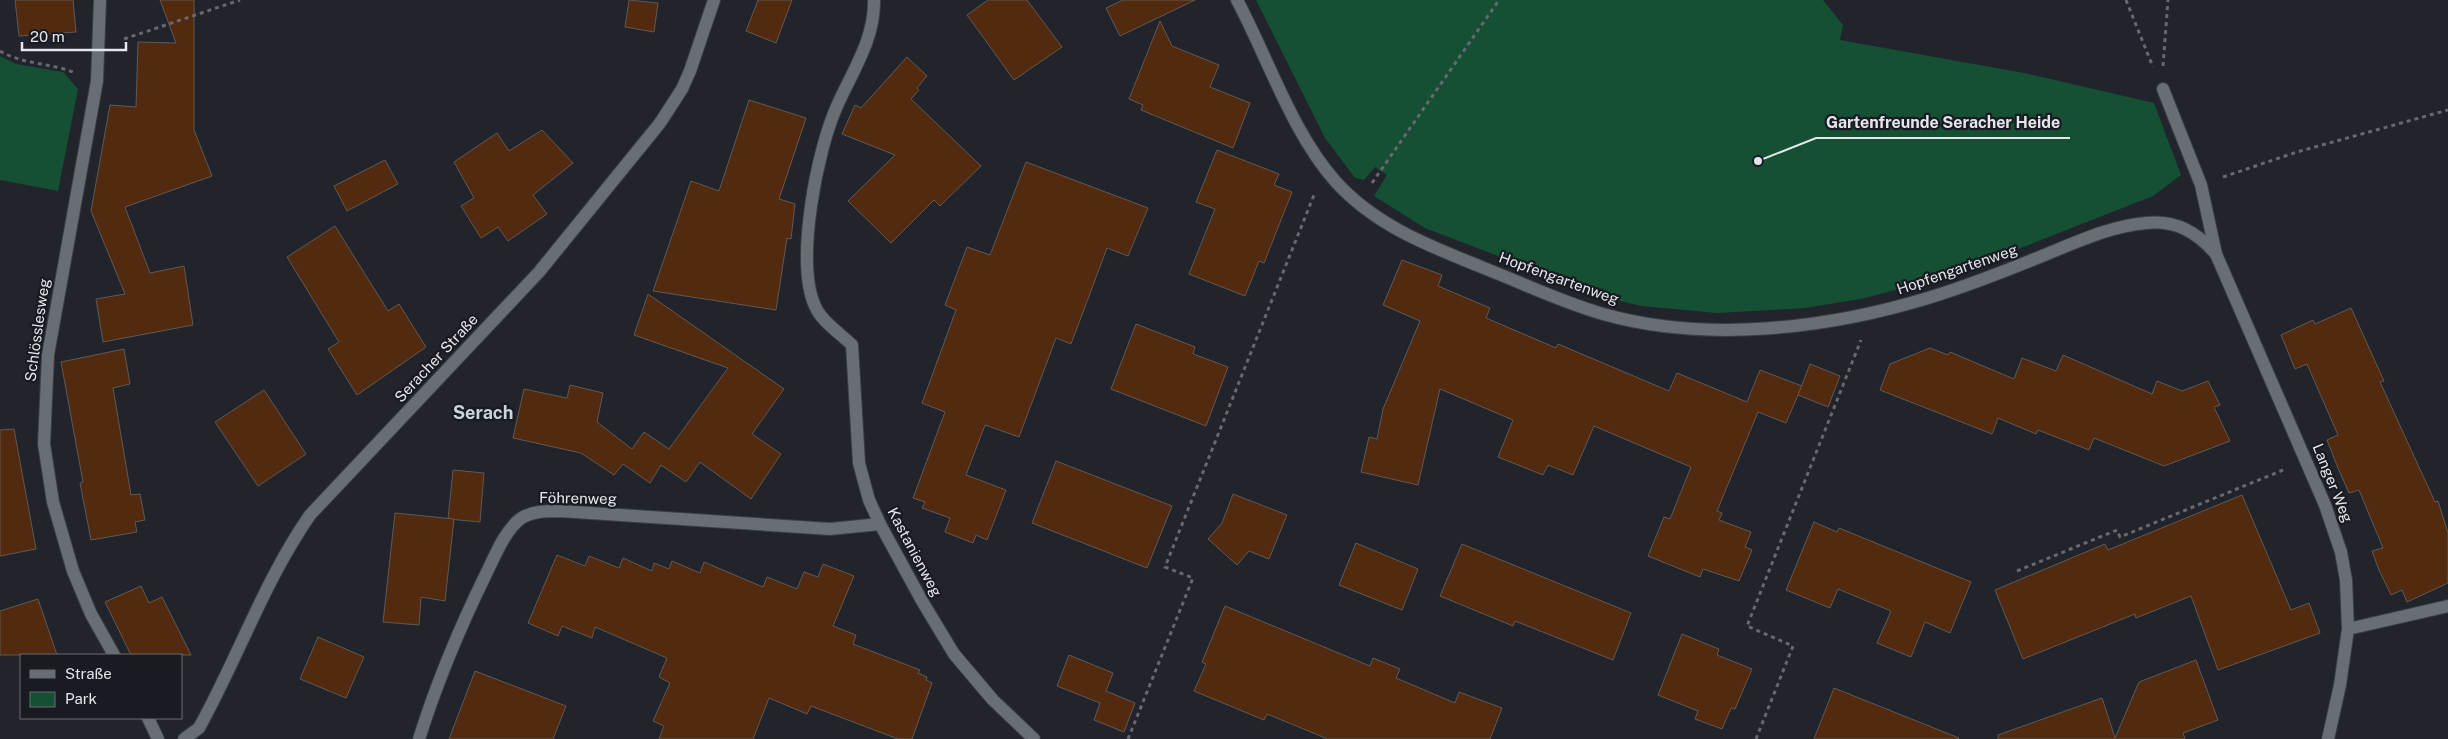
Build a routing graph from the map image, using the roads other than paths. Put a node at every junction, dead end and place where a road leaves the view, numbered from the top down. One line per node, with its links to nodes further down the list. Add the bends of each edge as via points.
1 (100, 0): 10 (street, Schlösslesweg, via 97,81 48,355 44,444 55,511 73,571 91,614)
2 (714, 0): 13 (street, Seracher Straße, via 690,72 660,123 539,272 310,516 274,576 200,728)
3 (874, 0): 7 (street, Kastanienweg, via 870,36 827,131 815,176 808,263 814,303 819,313 852,344 859,462 869,500)
4 (1237, 0): 6 (street, Hopfengartenweg, via 1308,143 1326,170 1357,201 1391,227 1423,243 1583,307 1629,320 1681,328 1735,328 1793,325 1870,313 1929,298 2096,234 2148,223 2178,226 2199,236)
5 (2163, 89): 6 (street, via 2201,185)
6 (2216, 254): 9 (street, Langer Weg, via 2332,522 2344,565)
7 (880, 524): 14 (street, Föhrenweg, via 830,529 560,511 528,515 507,534 483,581 445,665); 15 (street, Kastanienweg, via 954,654 993,700)
8 (2448, 606): 9 (street)
9 (2348, 629): 16 (street, Langer Weg)
10 (113, 654)
11 (148, 719): 12 (street)
12 (158, 739)
13 (184, 739)
14 (419, 739)
15 (1034, 739)
16 (2328, 739)

